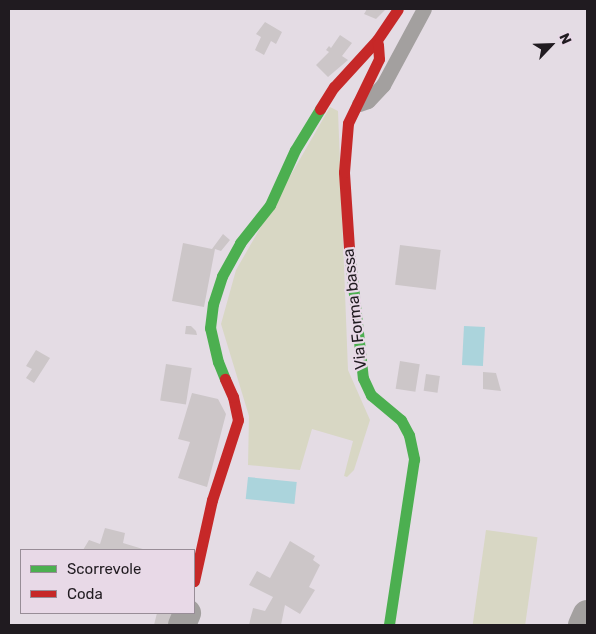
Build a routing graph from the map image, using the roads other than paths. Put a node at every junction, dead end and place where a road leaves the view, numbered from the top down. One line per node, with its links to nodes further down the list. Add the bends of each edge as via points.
1 (398, 9): 3 (street)
2 (424, 9): 4 (lane, via 383,85 368,101)
3 (377, 40): 4 (street, Via Forma bassa, via 379,59); 5 (street, via 334,87 295,150 270,205 240,243 222,276 210,328 238,420 217,484)
4 (356, 105): 7 (street, Via Forma bassa, via 348,123 344,197 360,360 363,378 372,395 401,420 410,435 414,459)
5 (195, 577)
6 (587, 614): 8 (street)
7 (389, 625)
8 (582, 625)

